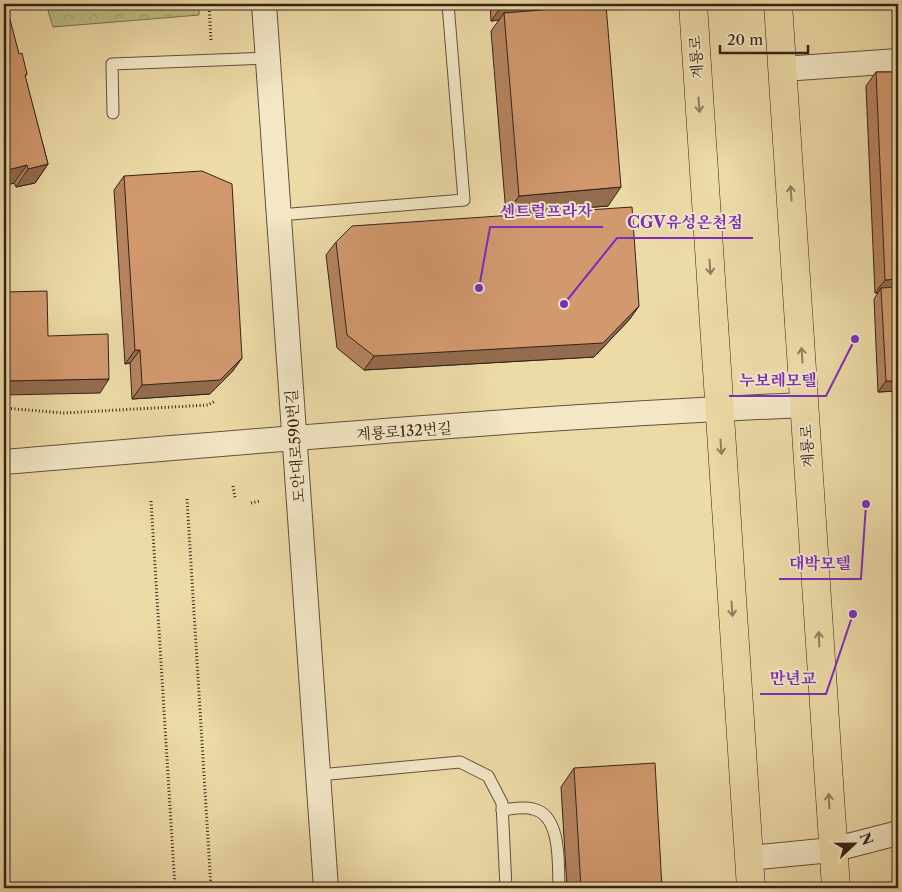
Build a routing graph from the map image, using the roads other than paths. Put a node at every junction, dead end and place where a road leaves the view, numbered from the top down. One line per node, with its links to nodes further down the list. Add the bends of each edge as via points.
1 (264, 4): 5 (street, 도안대로590번길)
2 (448, 4): 9 (lane, via 464,200)
3 (693, 4): 11 (main road, 계룡로, one-way to 11)
4 (778, 4): 7 (main road, 계룡로)
5 (268, 58): 8 (lane, via 112,64); 9 (street, 도안대로590번길)
6 (898, 61): 7 (street)
7 (783, 69): 10 (main road, 계룡로, one-way to 7)
8 (113, 113)
9 (279, 215): 12 (street, 도안대로590번길)
10 (805, 405): 11 (street, 계룡로132번길); 17 (main road, 계룡로, one-way to 10)
11 (719, 409): 12 (street, 계룡로132번길); 18 (main road, 계룡로, one-way to 18)
12 (294, 438): 13 (street, 계룡로132번길); 14 (street, 도안대로590번길)
13 (4, 462)
14 (319, 775): 15 (lane, via 460,762 488,776 502,803); 19 (street, 도안대로590번길)
15 (502, 810): 20 (lane); 21 (lane, via 534,808 549,818 556,838)
16 (898, 833): 17 (street)
17 (832, 850): 18 (street); 23 (main road, 계룡로)
18 (749, 858): 22 (main road, 계룡로)
19 (326, 888)
20 (506, 888)
21 (559, 888)
22 (751, 888)
23 (836, 888)

